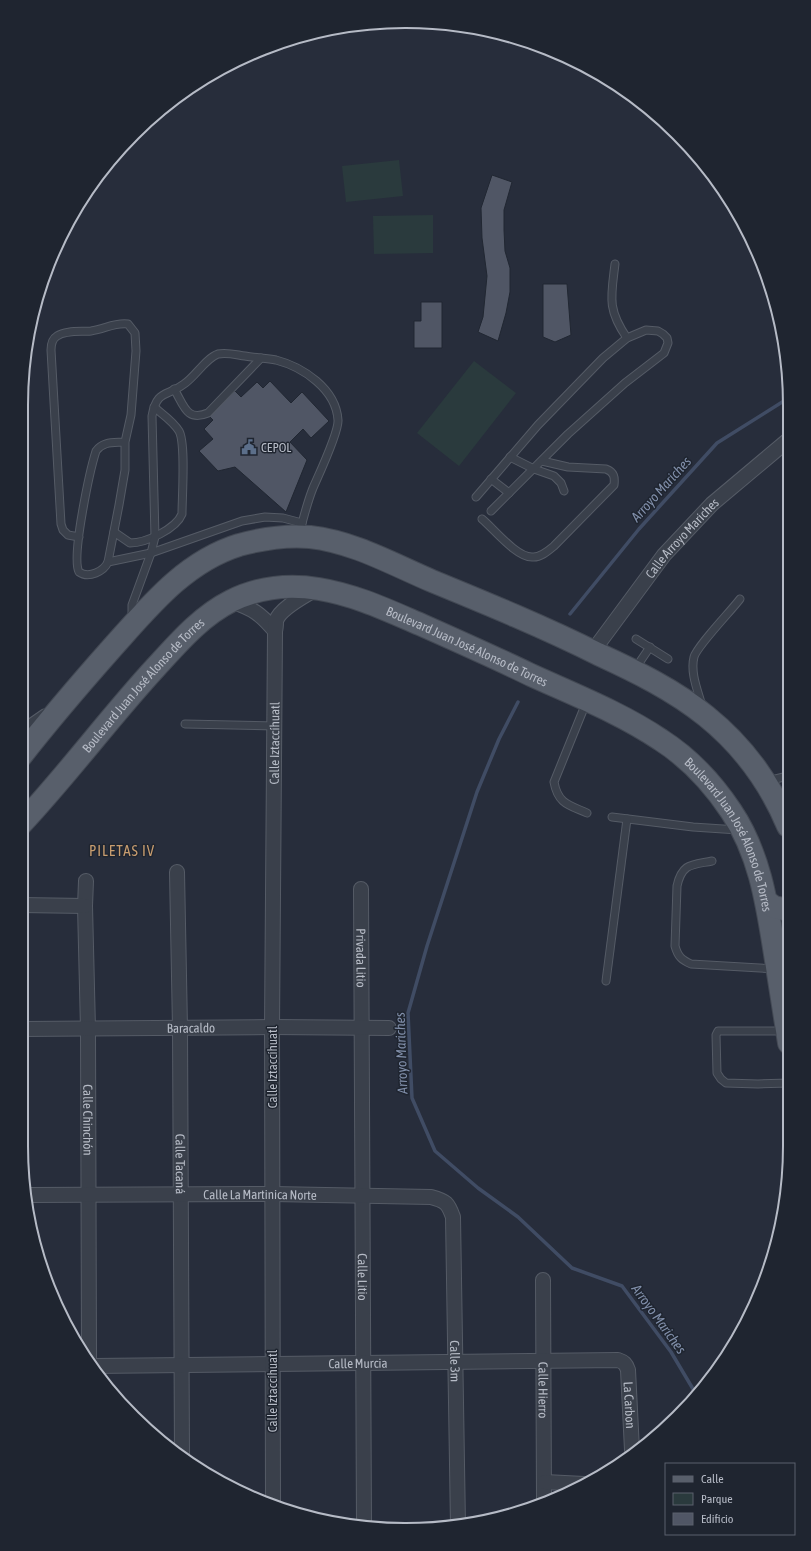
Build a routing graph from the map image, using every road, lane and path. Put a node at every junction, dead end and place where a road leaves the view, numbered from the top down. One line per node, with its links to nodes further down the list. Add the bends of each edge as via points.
1 (615, 264): 2 (lane, via 612,307 618,325)
2 (627, 338): 8 (lane, via 603,358); 9 (lane, via 652,330 663,334 668,343 664,352 625,383)
3 (261, 358): 4 (lane, via 216,355 188,381); 4 (lane, via 208,413 192,416); 17 (lane, via 275,360 297,369 317,382 333,400 336,409 338,424 312,490)
4 (174, 389): 5 (lane, via 160,396)
5 (154, 407): 20 (lane, via 152,416); 20 (lane, via 178,431 183,468 180,519)
6 (125, 442): 18 (lane, via 125,470); 19 (lane, via 105,444 99,446 96,451); 19 (lane, via 131,416 135,333 128,324 120,322 93,331 58,335 53,339 51,350 61,524 68,535)
7 (783, 444): 30 (street, Calle Arroyo Mariches, via 712,504 664,555)
8 (510, 457): 10 (lane); 11 (lane)
9 (542, 461): 10 (lane); 16 (lane, via 568,467 611,470 614,474 614,485 554,546 533,558 521,555)
10 (534, 469): 12 (lane, via 554,476); 13 (lane)
11 (491, 479): 13 (lane); 14 (lane)
12 (564, 491)
13 (509, 493): 15 (lane)
14 (476, 497)
15 (491, 511)
16 (482, 519)
17 (300, 530): 21 (lane, via 284,518 265,517 242,521); 26 (main road, via 255,541 206,560 164,591); 30 (main road, via 310,537 361,549 532,622)
18 (114, 532): 20 (lane, via 130,543); 22 (lane)
19 (79, 536): 22 (lane, via 79,572 84,575 100,572)
20 (155, 537): 21 (lane)
21 (151, 553): 22 (lane); 26 (lane, via 132,605)
22 (108, 562)
23 (316, 589): 25 (main road, Boulevard Juan José Alonso de Torres, via 267,589); 27 (street, Calle Iztaccíhuatl, via 285,608 276,621); 34 (main road, Boulevard Juan José Alonso de Torres, via 368,601)
24 (740, 600): 35 (lane, via 694,656 695,683)
25 (231, 601): 27 (street, via 257,612); 46 (main road, Boulevard Juan José Alonso de Torres, via 198,624 176,646 133,692)
26 (132, 625): 33 (main road)
27 (275, 631): 39 (street, Calle Iztaccíhuatl)
28 (636, 638): 29 (lane)
29 (650, 647): 31 (lane); 32 (lane)
30 (592, 651): 32 (main road)
31 (668, 659)
32 (634, 670): 35 (main road)
33 (72, 693): 36 (lane); 38 (main road)
34 (587, 701): 44 (lane, via 554,782 556,794 562,802); 49 (main road, Boulevard Juan José Alonso de Torres, via 631,721 662,740 692,765 720,795)
35 (706, 715): 43 (main road, via 739,746)
36 (28, 724)
37 (185, 724): 39 (lane)
38 (46, 725): 40 (lane); 41 (main road)
39 (275, 726): 61 (street, Calle Iztaccíhuatl)
40 (28, 737)
41 (28, 747)
42 (783, 777): 43 (lane)
43 (765, 782): 45 (main road)
44 (587, 813)
45 (783, 815)
46 (28, 816)
47 (612, 818): 48 (lane)
48 (627, 819): 49 (lane); 59 (lane)
49 (743, 830): 54 (main road, Boulevard Juan José Alonso de Torres, via 758,866)
50 (712, 861): 58 (lane, via 691,865 683,869 679,876 675,946 677,954 682,961 691,964)
51 (177, 872): 62 (street, Calle Tacaná)
52 (86, 881): 56 (street, Calle Chinchón)
53 (361, 889): 63 (street, Privada Litio)
54 (767, 902): 57 (main road); 58 (main road, Boulevard Juan José Alonso de Torres)
55 (28, 905): 56 (street)
56 (85, 906): 66 (street, Calle Chinchón)
57 (783, 909)
58 (777, 969): 60 (main road, Boulevard Juan José Alonso de Torres)
59 (606, 981)
60 (783, 1006)
61 (272, 1027): 62 (street, Baracaldo); 63 (street, Baracaldo); 70 (street, Calle Iztaccíhuatl)
62 (180, 1028): 66 (street, Baracaldo); 69 (street, Calle Tacaná)
63 (362, 1028): 64 (street, Baracaldo); 73 (street, Calle Litio)
64 (389, 1028)
65 (28, 1029): 66 (street, Baracaldo)
66 (88, 1029): 72 (street, Calle Chinchón)
67 (783, 1036): 68 (lane, via 724,1030 716,1035 717,1073 726,1083)
68 (783, 1083)
69 (180, 1194): 70 (street, Calle La Martinica Norte); 72 (street, Calle La Martinica Norte); 81 (street, Calle Tacaná)
70 (272, 1194): 73 (street, Calle La Martinica Norte); 82 (street, Calle Iztaccíhuatl)
71 (31, 1195): 72 (street, Calle La Martinica Norte)
72 (89, 1195): 76 (street, Calle Chinchón)
73 (362, 1196): 74 (street, Calle La Martinica Norte, via 431,1197); 80 (street, Calle Litio)
74 (442, 1200): 78 (street, Calle 3m, via 449,1207 453,1217)
75 (543, 1280): 77 (street, Calle Hierro)
76 (89, 1350)
77 (545, 1360): 78 (street, Calle Murcia); 79 (street, Calle Murcia); 86 (street, Calle Hierro)
78 (455, 1362): 80 (street, Calle Murcia); 90 (street, Calle 3m)
79 (622, 1362): 84 (street, La Carbon, via 628,1370)
80 (364, 1363): 82 (street, Calle Murcia); 91 (street, Calle Litio)
81 (181, 1364): 82 (street, Calle Murcia); 83 (street, Calle Murcia); 85 (street, Calle Tacaná)
82 (272, 1364): 89 (street, Calle Iztaccíhuatl)
83 (100, 1366)
84 (632, 1447)
85 (182, 1449)
86 (545, 1482): 87 (street); 88 (street, Calle Hierro)
87 (573, 1483)
88 (544, 1496)
89 (273, 1499)
90 (458, 1520)
91 (364, 1521)

